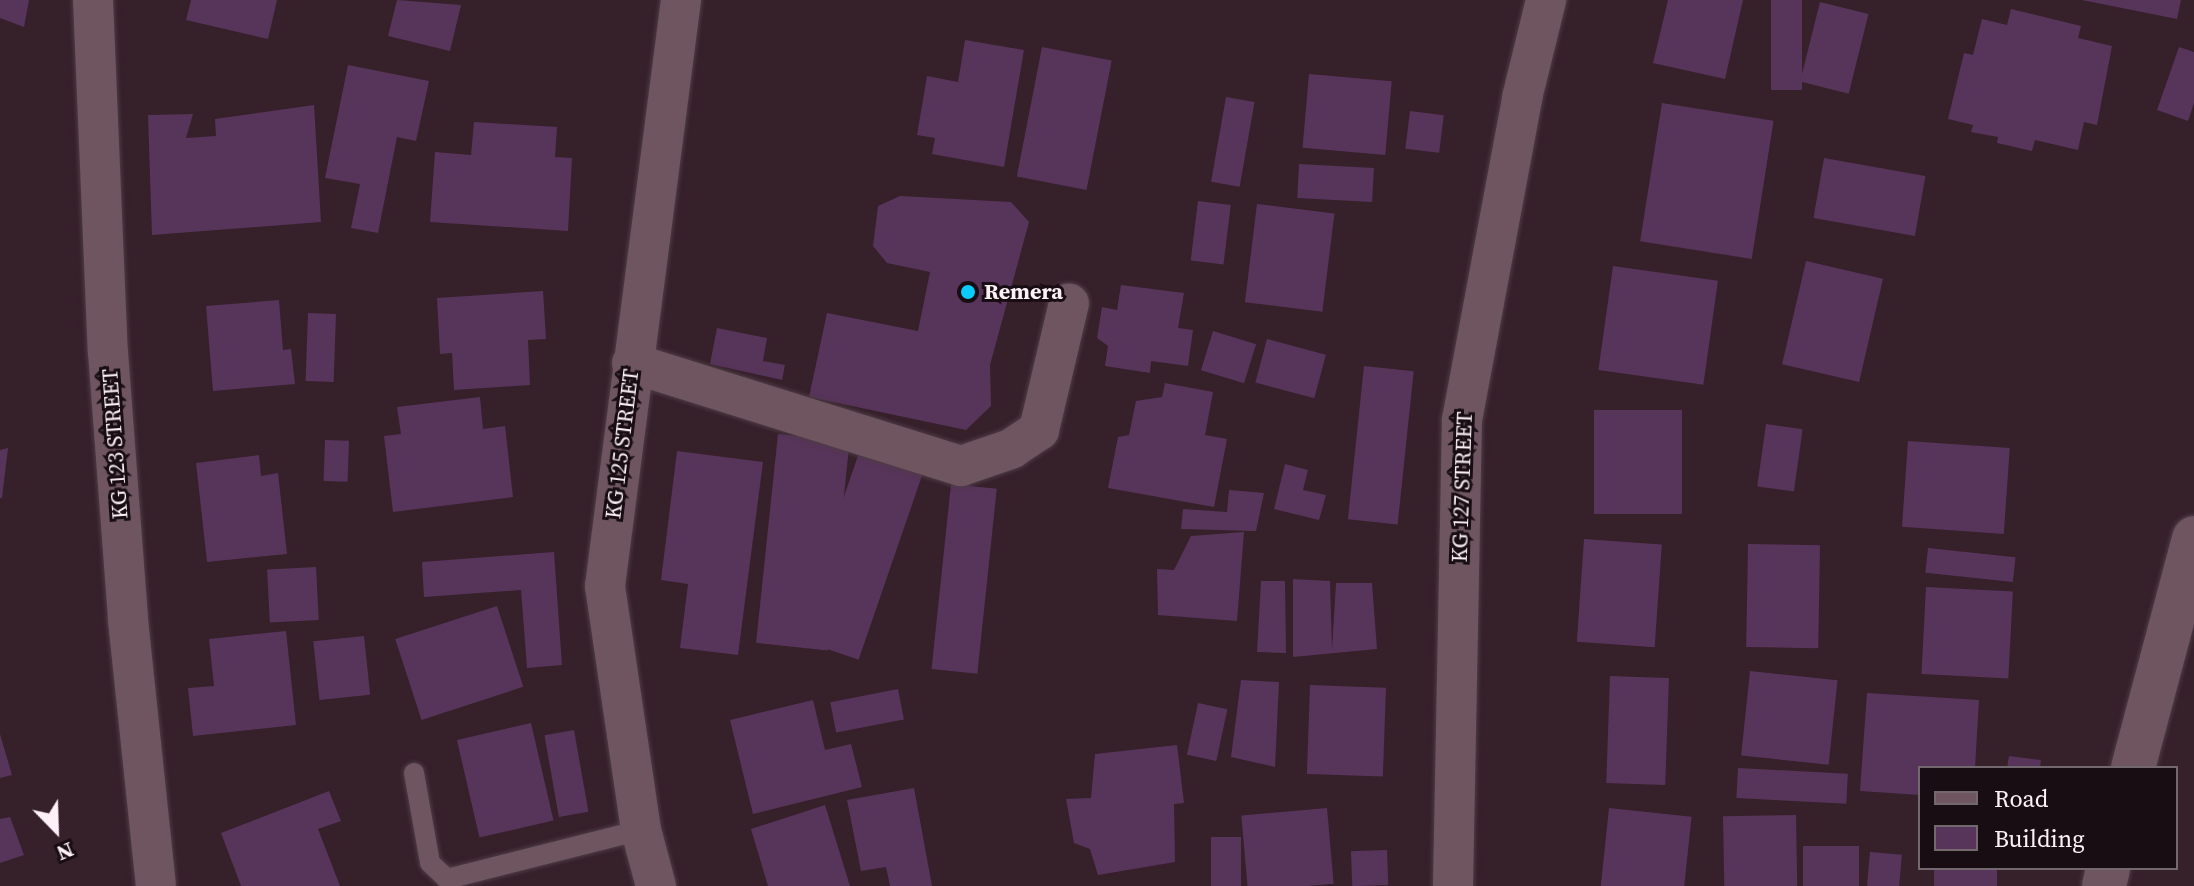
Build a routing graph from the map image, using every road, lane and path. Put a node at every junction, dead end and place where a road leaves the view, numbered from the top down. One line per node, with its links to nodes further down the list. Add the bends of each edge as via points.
1 (93, 0): 10 (street, KG 123 STREET, via 111,383 128,620)
2 (681, 0): 5 (street, KG 125 STREET)
3 (1546, 0): 12 (street, KG 127 STREET, via 1522,98 1462,420)
4 (1069, 303): 5 (street, via 1039,430 1011,449 961,466)
5 (632, 363): 9 (street, KG 125 STREET, via 605,586)
6 (2194, 538): 7 (street)
7 (2134, 766)
8 (414, 773): 9 (lane, via 430,863 447,879)
9 (641, 830): 11 (street, KG 125 STREET)
10 (156, 886)
11 (656, 886)
12 (1453, 886)

